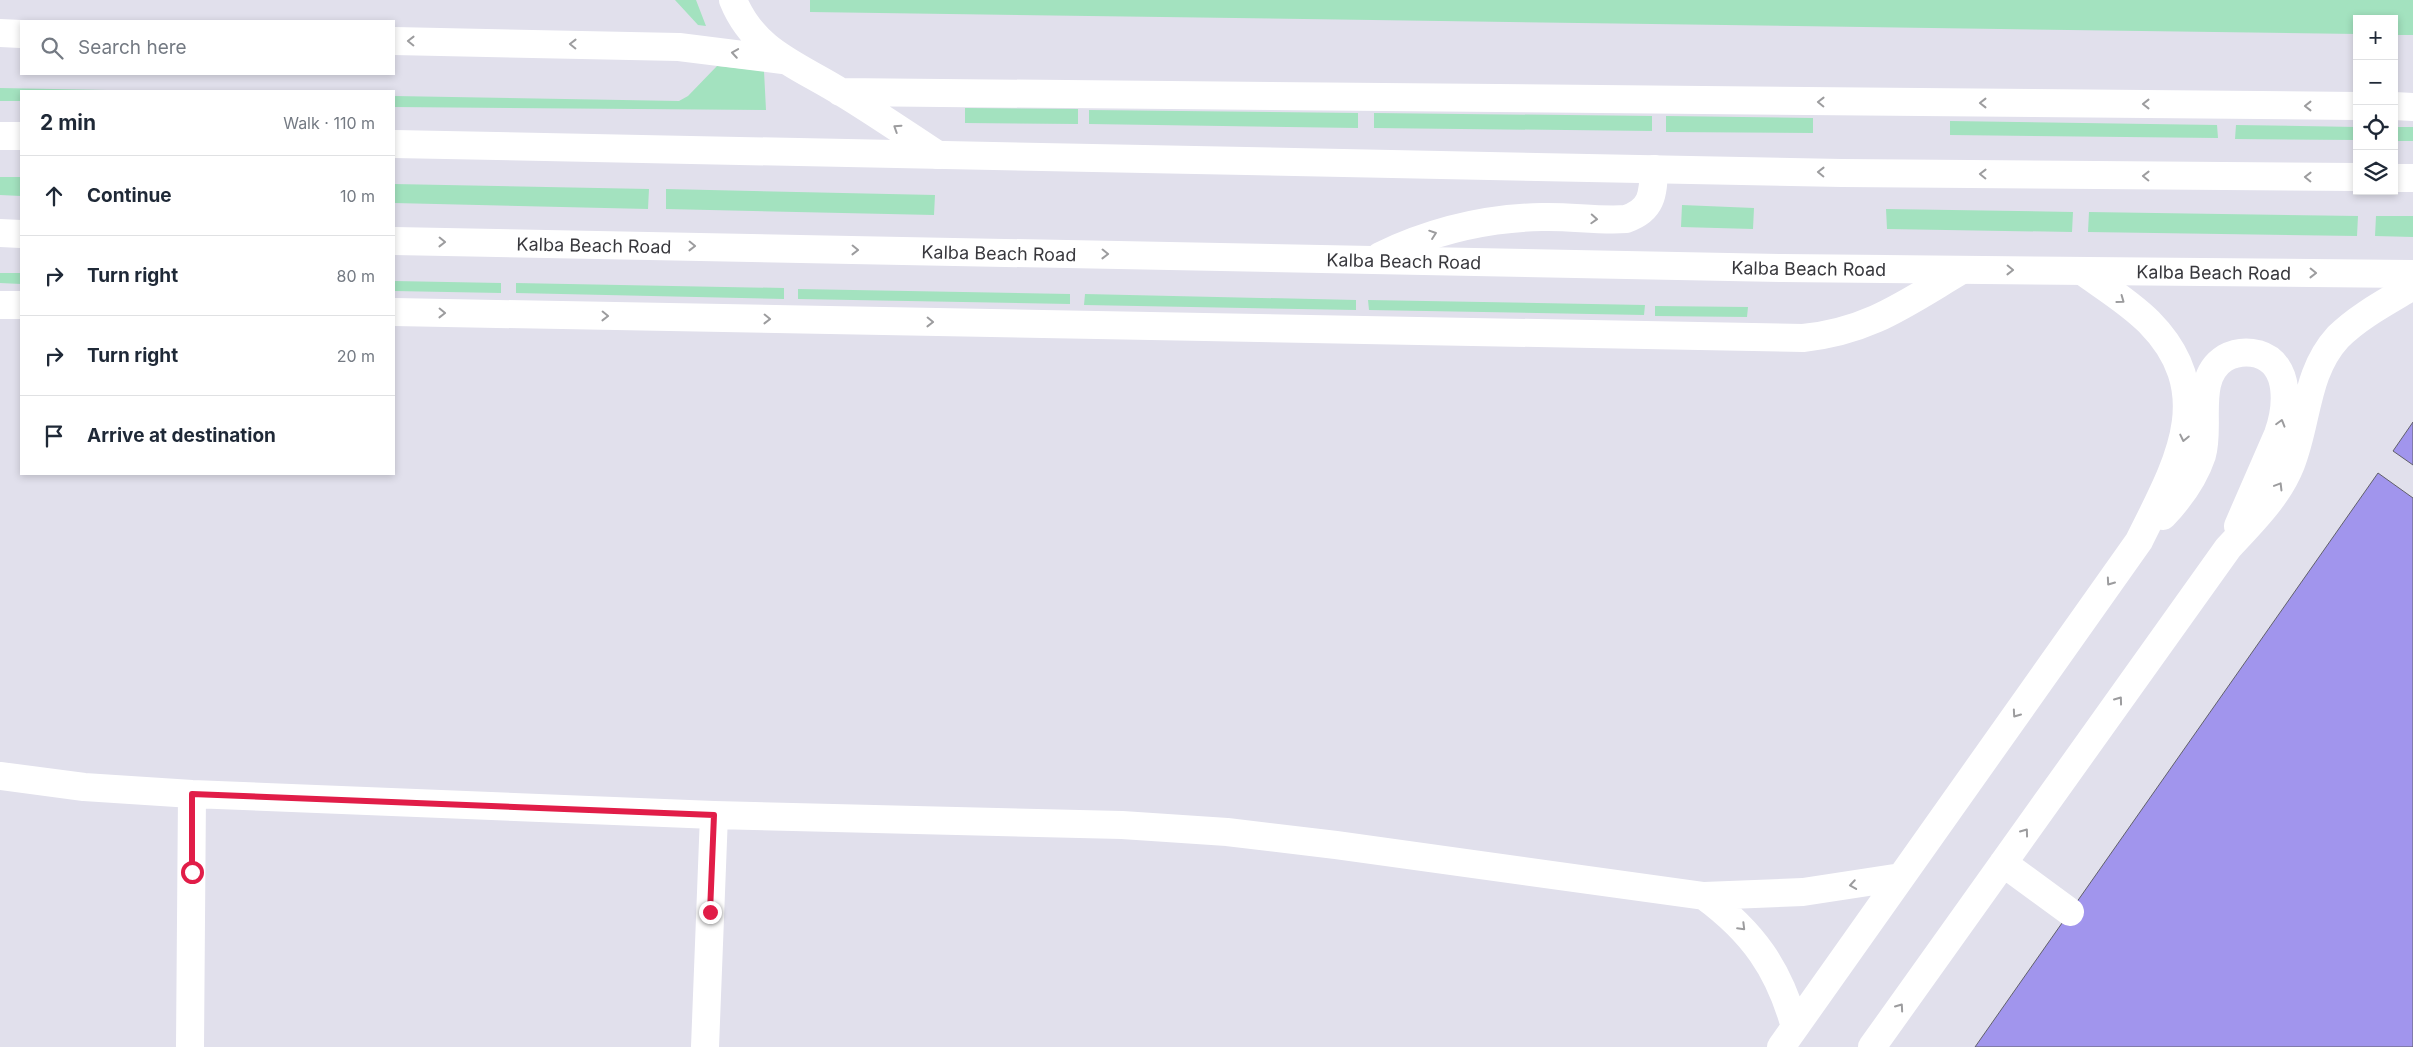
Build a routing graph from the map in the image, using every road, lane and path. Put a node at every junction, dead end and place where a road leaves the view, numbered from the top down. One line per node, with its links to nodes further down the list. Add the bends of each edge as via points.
1 (733, 0): 5 (main road, via 752,32)
2 (0, 34): 3 (main road)
3 (20, 34)
4 (395, 41): 5 (main road, one-way to 4, via 679,47)
5 (783, 60): 6 (main road)
6 (840, 92): 7 (main road, one-way to 6); 13 (main road, one-way to 6)
7 (2353, 106)
8 (2398, 106): 9 (main road)
9 (2413, 107)
10 (0, 136): 11 (main road)
11 (20, 136)
12 (395, 144): 13 (main road)
13 (938, 155): 14 (main road)
14 (1654, 169): 15 (main road, one-way to 14); 21 (main road, one-way to 14, via 1429,235 1473,223 1543,217 1626,219 1646,207 1652,196)
15 (2353, 177)
16 (2398, 178): 17 (main road)
17 (2413, 178)
18 (0, 233): 19 (main road)
19 (20, 234)
20 (395, 241): 21 (main road, Kalba Beach Road, one-way to 21)
21 (1372, 260): 22 (main road, Kalba Beach Road)
22 (1962, 270): 23 (main road, Kalba Beach Road, one-way to 23); 28 (main road, one-way to 22, via 1803,338 1849,330 1870,322)
23 (2082, 271): 24 (main road, Kalba Beach Road, one-way to 24); 29 (main road, one-way to 29, via 2148,320 2166,343 2182,376 2187,397 2184,442)
24 (2413, 274)
25 (2413, 286): 30 (main road, one-way to 25, via 2263,510 2290,466 2299,442 2308,395 2325,355 2354,323)
26 (0, 305): 27 (main road)
27 (20, 305)
28 (395, 312)
29 (2139, 541): 30 (main road, one-way to 29, via 2278,434 2285,403 2280,371 2260,354 2247,352 2234,353 2213,370 2205,398 2206,433 2196,471 2174,504); 35 (main road, one-way to 35)
30 (2228, 548): 34 (main road, one-way to 30)
31 (0, 776): 32 (main road, via 84,787)
32 (192, 794): 33 (main road); 39 (main road)
33 (714, 815): 36 (main road, via 1122,825 1227,832 1336,844); 40 (main road)
34 (2003, 863): 37 (main road); 41 (main road, one-way to 34)
35 (1901, 877): 36 (main road, one-way to 36, via 1803,892); 38 (main road)
36 (1704, 896): 38 (main road, one-way to 38, via 1733,919 1762,952 1788,1001)
37 (2070, 912)
38 (1788, 1037)
39 (190, 1047)
40 (704, 1047)
41 (1872, 1047)

